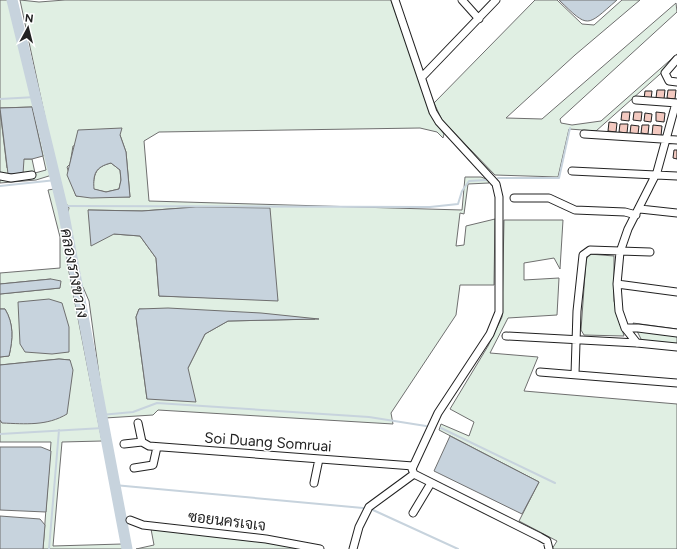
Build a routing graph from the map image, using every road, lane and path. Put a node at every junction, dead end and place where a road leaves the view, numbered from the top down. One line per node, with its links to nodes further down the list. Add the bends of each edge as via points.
1 (395, 0): 6 (street)
2 (462, 0): 4 (street)
3 (496, 0): 4 (street)
4 (479, 19): 6 (street)
5 (677, 59): 7 (street, via 665,73 669,81)
6 (422, 77): 39 (street, via 431,107 439,122 498,189 499,312 490,334 438,413)
7 (677, 82)
8 (636, 100): 9 (street)
9 (676, 103): 11 (street)
10 (584, 134): 11 (street)
11 (667, 139): 12 (street); 15 (street)
12 (677, 140)
13 (572, 171): 15 (street)
14 (32, 175): 16 (street, via 11,178)
15 (656, 175): 17 (street); 19 (street)
16 (0, 176)
17 (677, 176)
18 (514, 198): 19 (street, via 549,198 575,210)
19 (638, 212): 20 (street); 21 (street)
20 (677, 213)
21 (620, 252): 22 (street); 23 (street); 28 (street, via 590,250 583,255 579,275)
22 (650, 252)
23 (617, 284): 24 (street); 25 (street, via 619,311)
24 (677, 292)
25 (625, 328): 26 (street); 29 (street)
26 (677, 334)
27 (506, 336): 28 (street)
28 (576, 339): 29 (street); 32 (street)
29 (637, 343): 30 (street)
30 (677, 347)
31 (540, 372): 32 (street)
32 (575, 374): 33 (street)
33 (677, 383)
34 (138, 423): 35 (street)
35 (142, 442): 36 (street); 37 (street, Soi Duang Somruai)
36 (124, 444)
37 (157, 447): 38 (street, Soi Duang Somruai); 40 (street, via 153,465)
38 (319, 459): 39 (street, Soi Duang Somruai); 42 (street)
39 (413, 466): 41 (street)
40 (134, 468)
41 (414, 474): 43 (street); 47 (street, via 369,507 359,527)
42 (314, 483)
43 (431, 483): 44 (street); 48 (street, via 540,537 547,541)
44 (413, 513)
45 (130, 520): 46 (street, ซอยนครเจเจ, via 143,525 259,538)
46 (320, 549)
47 (353, 549)
48 (549, 549)

